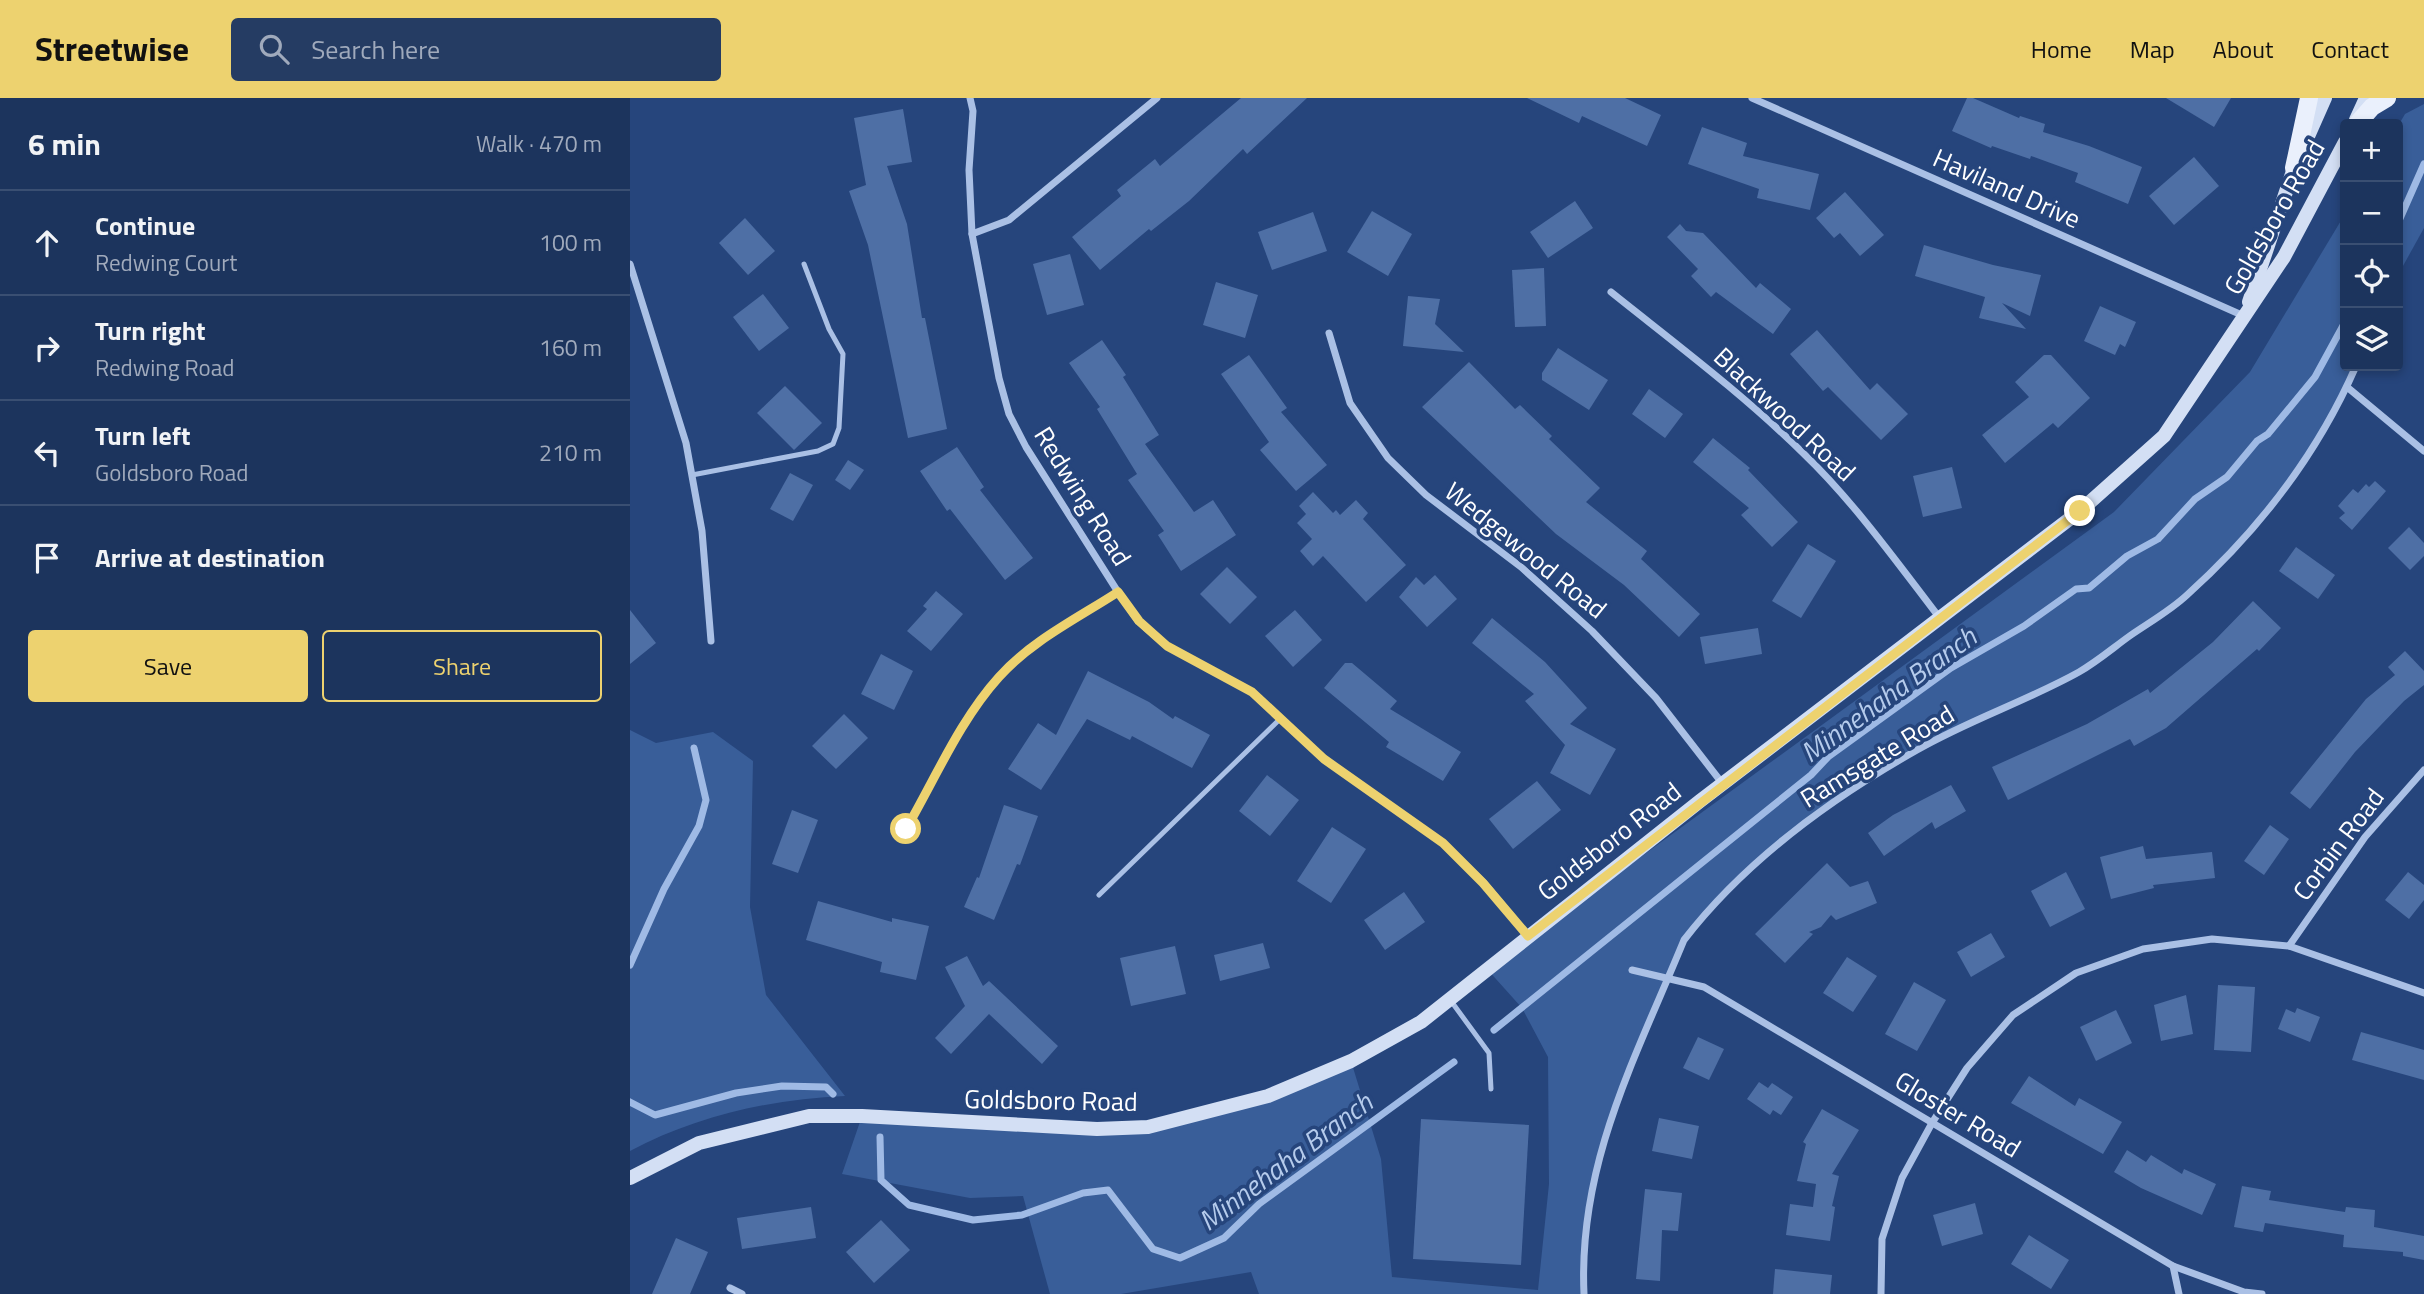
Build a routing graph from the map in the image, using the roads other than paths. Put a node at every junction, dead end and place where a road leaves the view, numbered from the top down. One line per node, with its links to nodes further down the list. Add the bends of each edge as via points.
1 (970, 98): 12 (street, Redwing Road)
2 (1157, 98): 12 (street, via 1009,220)
3 (1752, 98): 16 (street, Haviland Drive)
4 (2309, 98): 11 (main road)
5 (2325, 98): 11 (main road, Goldsboro Road)
6 (2366, 98): 8 (main road, Goldsboro Road)
7 (2387, 98): 9 (main road)
8 (2357, 119)
9 (2360, 119)
10 (2340, 152): 16 (main road, Goldsboro Road, via 2312,210)
11 (2294, 168): 16 (main road, Goldsboro Road)
12 (972, 234): 22 (street, Redwing Road, via 1009,414)
13 (630, 264): 21 (street)
14 (804, 264): 21 (lane, via 843,354 839,428 833,443 818,451)
15 (1611, 292): 23 (street, Blackwood Road, via 1739,394 1805,454 1869,526)
16 (2245, 317): 23 (main road, Goldsboro Road, via 2164,436 2080,511)
17 (1329, 334): 27 (street, Wedgewood Road, via 1350,403 1388,458 1426,495 1521,567 1592,631 1656,698)
18 (2354, 371): 19 (street, Ramsgate Road)
19 (2347, 387): 20 (street); 33 (street, Ramsgate Road, via 2322,434 2280,495 2237,547 2186,596 2081,671 1918,749 1823,809 1764,856 1696,925 1684,940)
20 (2424, 451)
21 (692, 475): 24 (street)
22 (1118, 592): 25 (street, Redwing Road, via 1139,621 1167,646 1252,692); 28 (street, via 1041,640 1000,676 974,711)
23 (1939, 617): 27 (main road, Goldsboro Road)
24 (712, 641)
25 (1281, 718): 29 (lane); 30 (street, Redwing Road, via 1324,759 1443,843)
26 (2424, 770): 31 (street, Corbin Road, via 2365,837)
27 (1723, 784): 30 (main road, Goldsboro Road)
28 (906, 829)
29 (1099, 895)
30 (1528, 936): 35 (main road, Goldsboro Road)
31 (2289, 946): 34 (street); 37 (street, via 2213,939 2143,949 2076,973 2013,1015 1967,1068)
32 (1632, 970): 33 (street, Gloster Road)
33 (1668, 979): 37 (street, Gloster Road, via 1704,987); 42 (street, Ramsgate Road, via 1618,1093 1593,1173)
34 (2424, 993)
35 (1449, 999): 36 (lane, via 1489,1053); 38 (main road, Goldsboro Road, via 1421,1022 1339,1066 1268,1096 1148,1127 1097,1129 809,1116 699,1143)
36 (1491, 1088)
37 (1932, 1123): 39 (street, Gloster Road); 43 (street, via 1902,1178 1882,1239)
38 (630, 1178)
39 (2173, 1266): 44 (street); 45 (street, Gloster Road)
40 (730, 1288): 41 (street)
41 (742, 1294)
42 (1584, 1294)
43 (1881, 1294)
44 (2179, 1294)
45 (2262, 1294)

